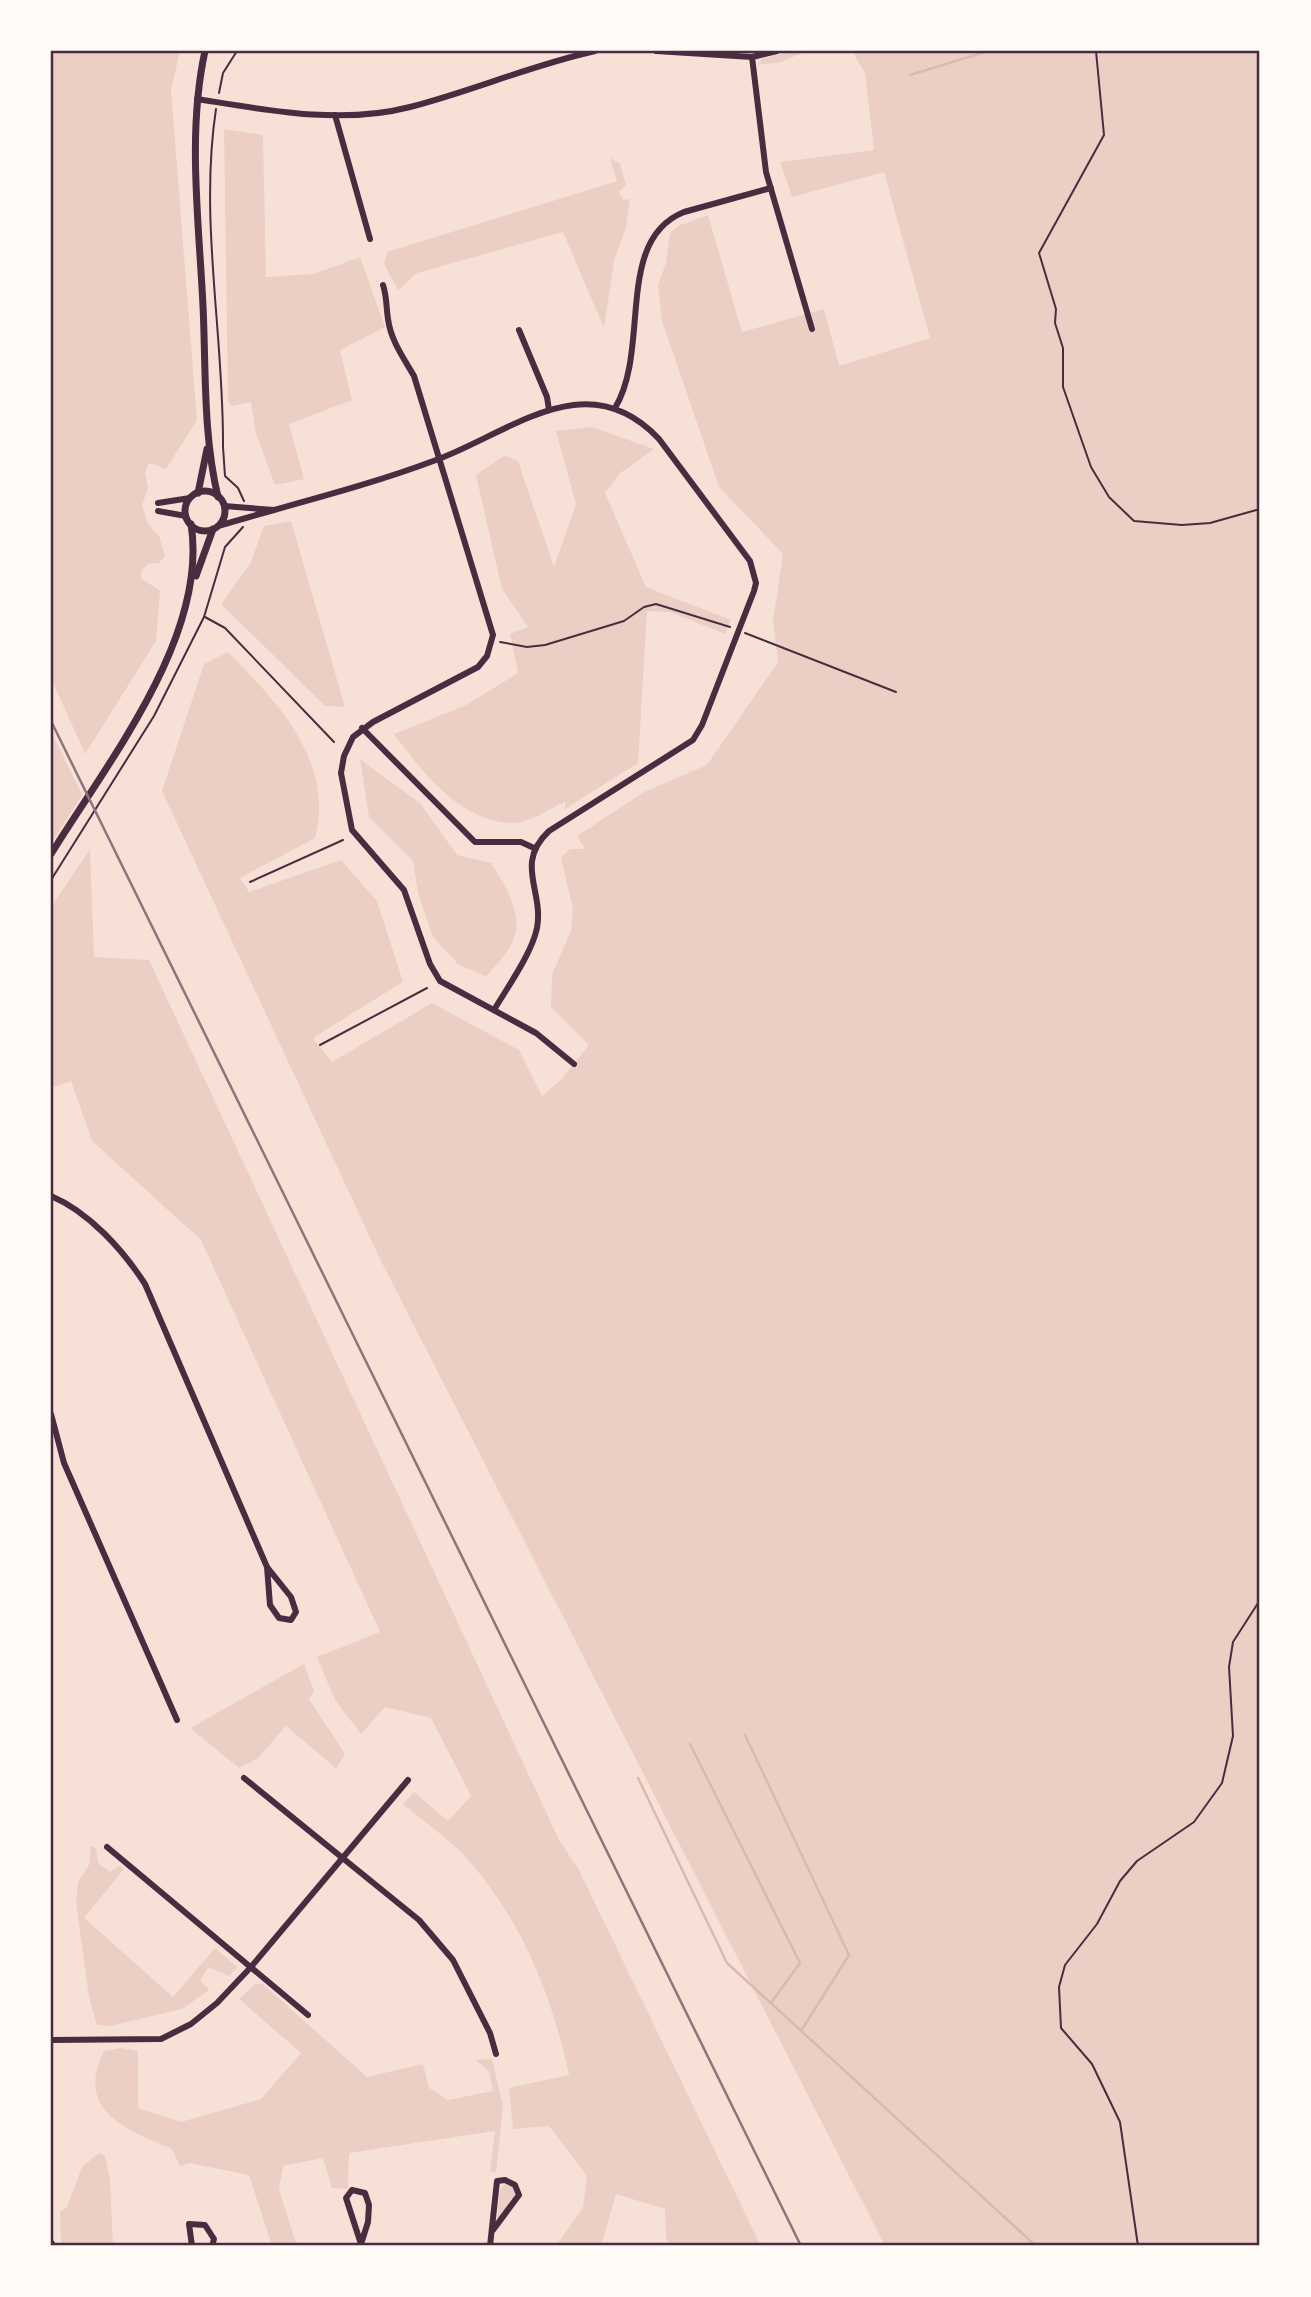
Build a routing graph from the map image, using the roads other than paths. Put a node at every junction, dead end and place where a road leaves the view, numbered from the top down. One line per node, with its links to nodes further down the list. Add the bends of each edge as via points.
1 (205, 51): 6 (street)
2 (595, 51): 7 (street, via 408,108)
3 (656, 51): 5 (street)
4 (777, 51): 5 (street)
5 (752, 57): 8 (street, via 762,150)
6 (197, 99): 7 (street, via 295,114); 15 (street)
7 (335, 115): 9 (street)
8 (771, 187): 11 (street); 13 (street, via 684,212 654,233 643,256 629,380)
9 (370, 239)
10 (383, 285): 16 (street, via 396,345 414,376)
11 (812, 329)
12 (519, 330): 14 (street)
13 (615, 408): 14 (street, via 583,405); 27 (street, via 644,423 659,439 750,561 756,583 693,740 549,831)
14 (549, 410): 16 (street, via 521,418)
15 (209, 442): 17 (street); 18 (street)
16 (440, 459): 21 (street); 26 (street, via 492,629 492,642 478,667)
17 (198, 493): 18 (street); 19 (street)
18 (218, 497): 20 (street)
19 (190, 498): 22 (street); 22 (street, via 158,507)
20 (224, 506): 21 (street); 24 (street, via 224,517)
21 (274, 510): 24 (street)
22 (186, 516): 23 (street)
23 (191, 524): 24 (street, via 202,531); 25 (street)
24 (216, 528): 25 (street)
25 (190, 594): 28 (street, via 159,676)
26 (362, 728): 27 (street, via 475,842 521,842); 29 (street, via 347,747 341,773 352,830 404,890 435,974 447,986)
27 (534, 848): 29 (street, via 530,863 537,926)
28 (51, 854)
29 (494, 1010): 30 (street, via 536,1033)
30 (574, 1064)
31 (51, 1196): 33 (street, via 85,1217 133,1265 145,1284)
32 (51, 1414): 34 (street, via 64,1463)
33 (267, 1567): 33 (street, via 270,1605 279,1618 292,1620 296,1612 291,1597)
34 (177, 1720)
35 (244, 1778): 38 (street)
36 (408, 1780): 38 (street)
37 (107, 1847): 39 (street)
38 (341, 1857): 39 (street); 42 (street, via 419,1920 453,1960 486,2023)
39 (251, 1967): 40 (street); 41 (street, via 191,2024 161,2039)
40 (308, 2015)
41 (51, 2040)
42 (496, 2054)
43 (493, 2230): 43 (street, via 519,2195 515,2185 505,2179 497,2181); 47 (street)
44 (361, 2245): 44 (street, via 369,2205 365,2193 352,2190 346,2197)
45 (192, 2246): 46 (street, via 189,2224 205,2225 214,2239)
46 (212, 2246)
47 (490, 2246)

